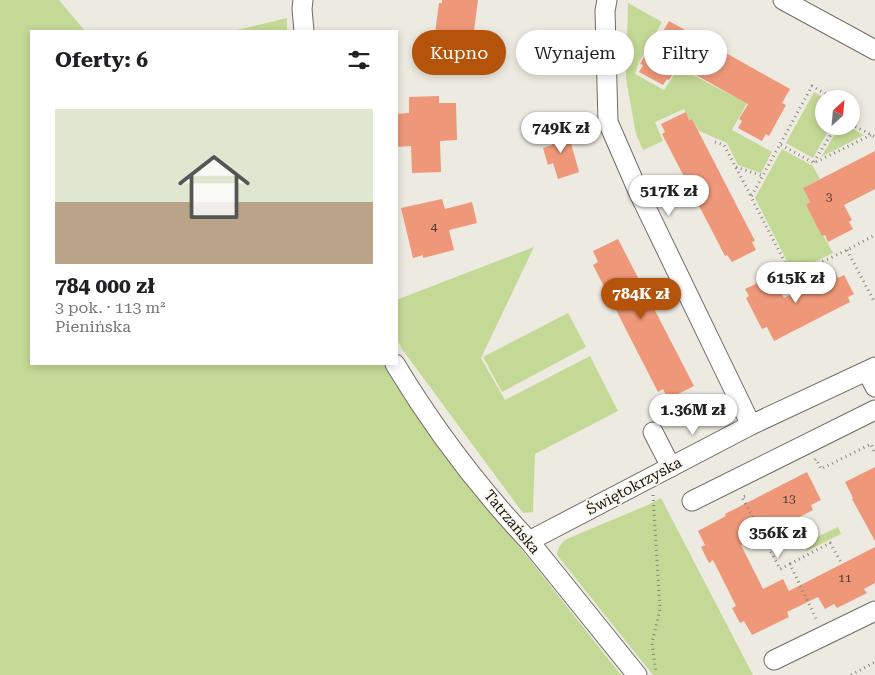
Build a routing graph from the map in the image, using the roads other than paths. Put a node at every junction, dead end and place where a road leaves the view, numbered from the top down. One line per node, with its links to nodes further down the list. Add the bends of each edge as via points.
1 (303, 0): 4 (street)
2 (607, 0): 9 (street, via 608,122)
3 (783, 0): 5 (street)
4 (304, 30)
5 (875, 50)
6 (395, 365): 13 (street, Tatrzańska, via 444,439)
7 (872, 375): 9 (street, Świętokrzyska)
8 (875, 410): 12 (street)
9 (751, 425): 11 (street, Świętokrzyska)
10 (653, 432): 11 (street)
11 (671, 467): 13 (street, Świętokrzyska)
12 (692, 502)
13 (528, 541): 16 (street, Tatrzańska)
14 (875, 611): 15 (street)
15 (774, 660)
16 (637, 675)

